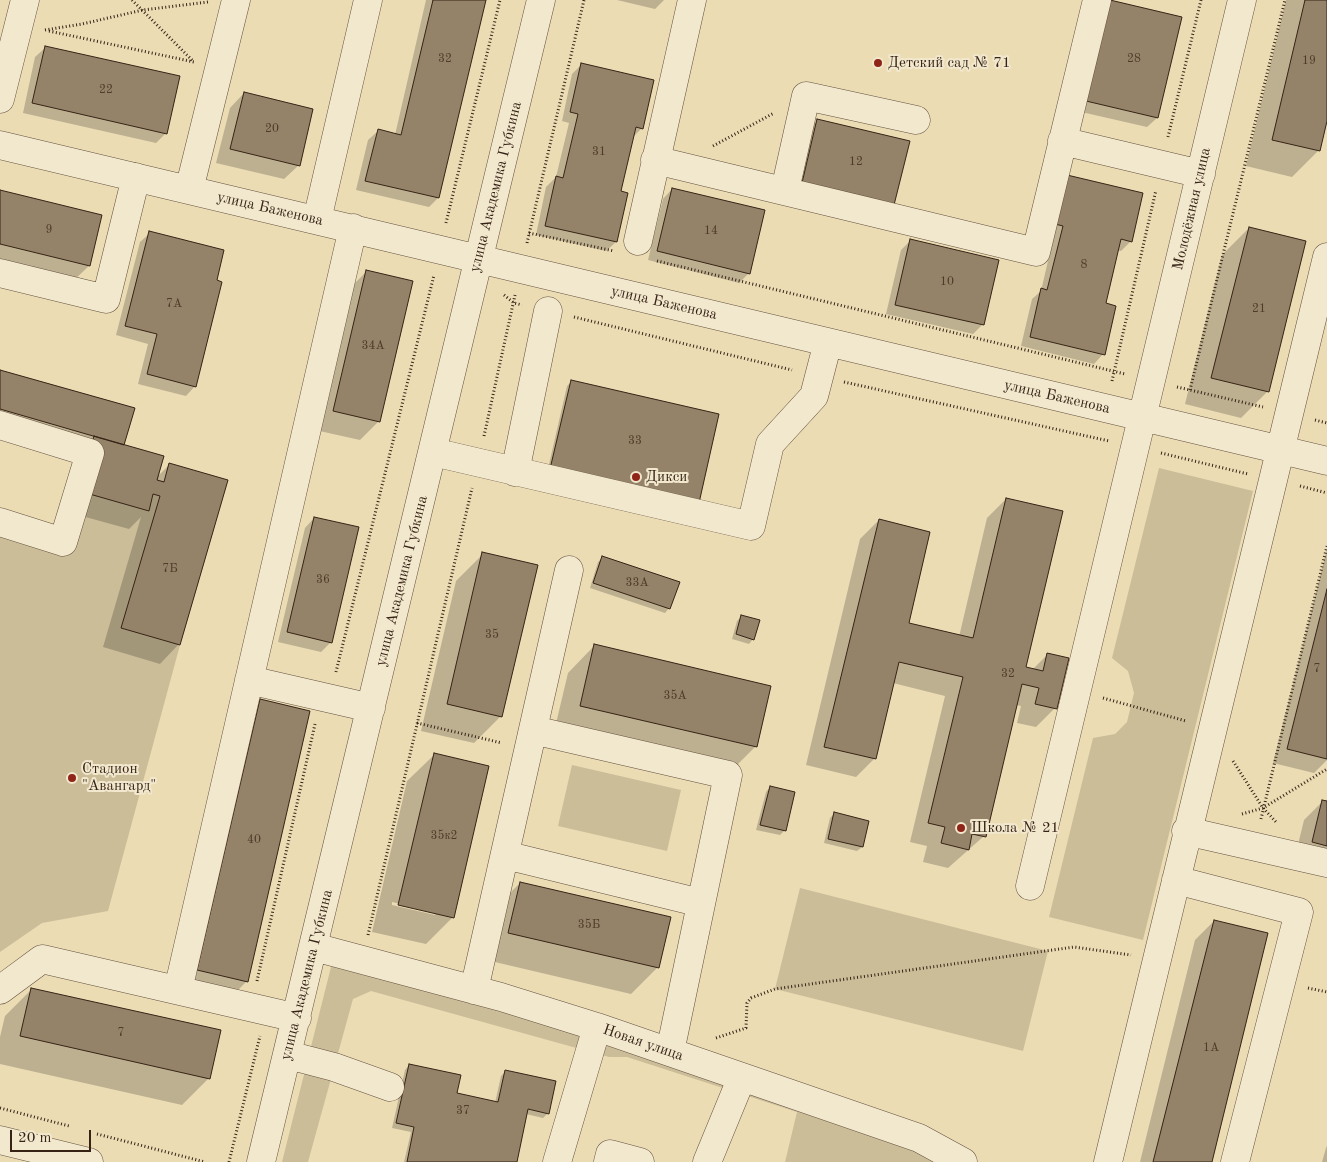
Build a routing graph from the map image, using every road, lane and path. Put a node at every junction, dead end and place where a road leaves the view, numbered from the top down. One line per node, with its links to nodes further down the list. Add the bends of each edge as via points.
1 (25, 0): 15 (street)
2 (132, 0): 13 (path)
3 (236, 0): 13 (path); 16 (street)
4 (500, 0): 31 (path)
5 (542, 0): 34 (street, улица Академика Губкина)
6 (584, 0): 30 (path)
7 (692, 0): 22 (street)
8 (1097, 0): 20 (street)
9 (1201, 0): 23 (path)
10 (1242, 0): 24 (street, Молодёжная улица)
11 (1285, 0): 41 (path)
12 (364, 1): 28 (street)
13 (143, 10): 14 (path); 16 (path)
14 (44, 30): 15 (path); 16 (path)
15 (14, 42): 18 (street)
16 (209, 72): 26 (street)
17 (806, 96): 19 (street); 22 (path); 27 (street)
18 (0, 99)
19 (916, 120)
20 (1062, 141): 23 (street); 27 (street, via 1036,252)
21 (0, 145): 25 (street, улица Баженова)
22 (666, 162): 27 (street); 32 (street)
23 (1162, 164): 24 (street); 39 (path)
24 (1201, 174): 40 (street, Молодёжная улица)
25 (136, 177): 26 (street, улица Баженова); 36 (street, via 106,299)
26 (188, 190): 28 (street, улица Баженова)
27 (785, 190)
28 (317, 220): 29 (street, улица Баженова)
29 (353, 228): 31 (street, улица Баженова); 55 (street)
30 (529, 233): 32 (path); 35 (path)
31 (440, 249): 34 (street, улица Баженова); 56 (path, via 334,681)
32 (636, 251): 39 (path)
33 (1327, 256): 43 (street)
34 (479, 258): 35 (street, улица Баженова); 48 (street, улица Академика Губкина)
35 (522, 268): 38 (street, улица Баженова); 50 (path)
36 (0, 273)
37 (548, 311): 51 (street)
38 (828, 342): 42 (street, улица Баженова); 51 (street, via 814,396 770,444 751,526)
39 (1114, 371): 40 (path); 42 (path)
40 (1151, 380): 41 (path); 44 (street, Молодёжная улица)
41 (1190, 390): 43 (path)
42 (1106, 408): 44 (street, улица Баженова)
43 (1288, 414): 45 (path); 47 (street)
44 (1142, 417): 47 (street, улица Баженова); 68 (street, Молодёжная улица)
45 (1327, 423)
46 (0, 425): 52 (street, via 90,453 63,542)
47 (1280, 450): 49 (street, улица Баженова); 63 (street)
48 (433, 452): 50 (street); 57 (street, улица Академика Губкина)
49 (1327, 461)
50 (478, 463): 51 (street); 58 (path)
51 (515, 472)
52 (0, 522)
53 (1327, 546): 61 (path)
54 (569, 570): 59 (street)
55 (249, 680): 56 (street); 74 (street)
56 (325, 697): 57 (street); 76 (path, via 317,713 257,976)
57 (371, 708): 70 (street, улица Академика Губкина)
58 (417, 723): 59 (path); 72 (path)
59 (531, 740): 65 (street); 69 (street, via 728,775)
60 (1327, 769): 61 (path)
61 (1263, 808): 62 (path); 64 (path)
62 (1238, 816)
63 (1186, 831): 64 (street); 67 (street)
64 (1254, 846): 66 (street)
65 (505, 855): 69 (street); 75 (street)
66 (1327, 863)
67 (1176, 880): 71 (street); 97 (street, via 1299,912)
68 (1030, 886)
69 (701, 903): 79 (street)
70 (314, 947): 72 (street, Новая улица); 77 (street, улица Академика Губкина)
71 (1156, 958): 79 (path, via 1074,947 775,989 751,998 747,1003 746,1028); 96 (street)
72 (362, 960): 75 (street, Новая улица)
73 (0, 990): 74 (street, via 42,960)
74 (178, 990): 76 (street)
75 (474, 990): 78 (street, Новая улица)
76 (262, 1009): 77 (street); 89 (path, via 264,1020)
77 (297, 1018): 80 (street, улица Академика Губкина)
78 (597, 1027): 79 (street, Новая улица); 91 (street)
79 (675, 1054): 81 (street, Новая улица)
80 (288, 1056): 82 (street, via 334,1067); 90 (street, улица Академика Губкина)
81 (742, 1077): 94 (street); 95 (street, Новая улица, via 918,1138)
82 (390, 1087)
83 (0, 1108): 84 (path)
84 (75, 1128)
85 (93, 1133): 88 (path)
86 (0, 1140): 87 (street)
87 (89, 1162)
88 (206, 1162)
89 (229, 1162)
90 (261, 1162)
91 (557, 1162)
92 (608, 1162): 93 (street, via 610,1154)
93 (640, 1162)
94 (706, 1162)
95 (963, 1162)
96 (1108, 1162)
97 (1235, 1162)

